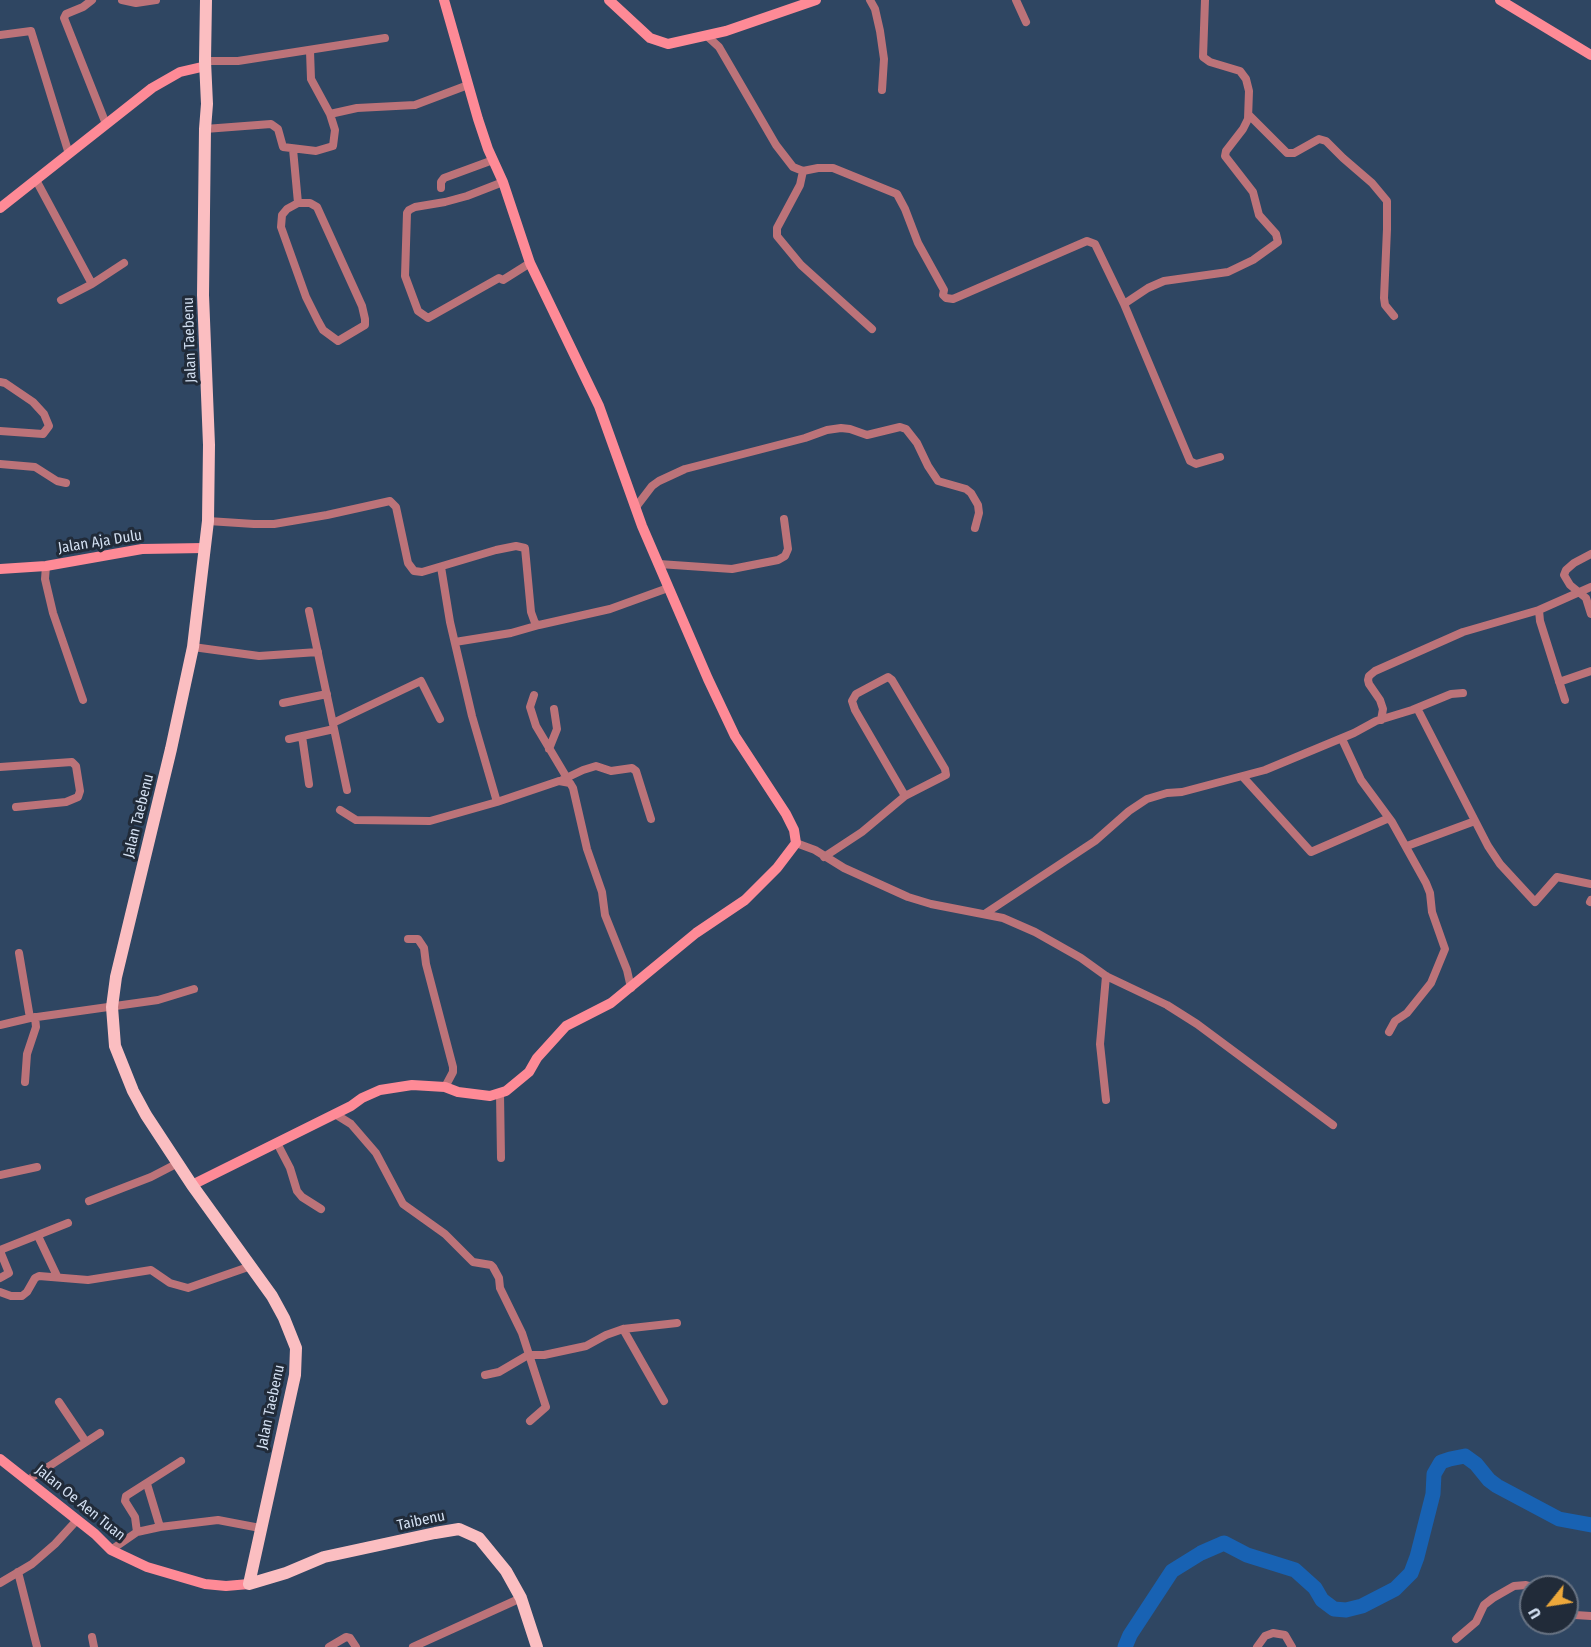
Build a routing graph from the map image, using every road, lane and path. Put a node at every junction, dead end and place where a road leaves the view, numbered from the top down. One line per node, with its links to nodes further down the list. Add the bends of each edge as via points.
1 (92, 0): 23 (street, via 64,18)
2 (122, 0): 3 (street)
3 (156, 0)
4 (206, 0): 18 (main road, Jalan Taebenu)
5 (444, 0): 19 (street)
6 (609, 0): 14 (street, via 660,43)
7 (816, 0): 14 (street)
8 (870, 0): 20 (street, via 884,59)
9 (1016, 0): 12 (street)
10 (1205, 0): 22 (street, via 1203,57 1244,76 1249,91)
11 (1500, 0): 17 (street)
12 (1026, 22)
13 (2, 33): 26 (street, via 31,31)
14 (707, 36): 28 (street, via 719,47 783,155 793,167)
15 (385, 38): 16 (street)
16 (310, 51): 18 (street); 21 (street, via 311,79)
17 (1591, 56)
18 (206, 64): 23 (street, via 164,81); 24 (main road, Jalan Taebenu)
19 (468, 85): 21 (street, via 415,105 357,108); 27 (street)
20 (882, 90)
21 (330, 114): 25 (street, via 335,130 333,146 316,151)
22 (1249, 115): 38 (street, via 1225,156 1253,192 1259,214 1278,242 1238,268 1164,281); 39 (street, via 1287,153 1319,139 1326,141 1387,201 1384,298)
23 (106, 124): 26 (street)
24 (205, 129): 25 (street, via 271,124 278,129 283,147); 48 (main road, Jalan Taebenu, via 203,295)
25 (293, 150): 32 (street)
26 (69, 154): 29 (street)
27 (493, 160): 30 (street); 31 (street, via 444,178)
28 (803, 171): 38 (street, via 833,168 897,194 943,295 949,300 1087,241 1095,244); 40 (street, via 777,236 801,266)
29 (36, 180): 33 (street); 36 (street)
30 (503, 182): 34 (street); 34 (street, via 467,196 409,210 405,276 418,310 428,318)
31 (441, 188)
32 (298, 203): 32 (street, via 286,209 281,227 322,330 338,341 365,325 362,306 317,207)
33 (0, 208)
34 (531, 262): 46 (street, via 599,406)
35 (124, 263): 36 (street)
36 (92, 284): 37 (street)
37 (61, 300)
38 (1124, 304): 43 (street, via 1190,461 1196,464)
39 (1394, 316)
40 (872, 329)
41 (0, 382): 42 (street, via 33,402 49,426 43,434)
42 (0, 431)
43 (1220, 457)
44 (0, 464): 45 (street, via 35,466)
45 (66, 483)
46 (636, 507): 49 (street, via 652,486 685,469 827,430 841,428 867,435 900,427 917,443 938,481 971,493 979,513); 52 (street)
47 (784, 519): 52 (street, via 788,549 778,560 732,569)
48 (208, 521): 50 (main road, Jalan Taebenu); 54 (street, via 274,524 390,501 396,507 411,569 418,572)
49 (975, 528)
50 (204, 548): 53 (street, Jalan Aja Dulu, via 142,549); 64 (main road, Jalan Taebenu)
51 (1591, 554): 58 (street, via 1574,563 1564,575)
52 (659, 564): 57 (street)
53 (46, 566): 55 (street, Jalan Aja Dulu); 71 (street, via 53,613)
54 (441, 567): 62 (street, via 496,550 525,548 531,612); 63 (street)
55 (0, 570)
56 (1591, 587): 58 (street)
57 (668, 588): 62 (street, via 609,609); 95 (street, via 735,736 786,814)
58 (1580, 593): 59 (street); 61 (street)
59 (1539, 610): 67 (street); 77 (street, via 1463,632 1375,671 1369,676 1369,684 1380,700)
60 (309, 611): 65 (street)
61 (1591, 614)
62 (539, 625): 63 (street)
63 (455, 642): 89 (street)
64 (193, 647): 65 (street, via 259,656); 105 (main road, Jalan Taebenu)
65 (318, 652): 68 (street)
66 (1591, 671): 67 (street)
67 (1559, 682): 72 (street)
68 (327, 693): 73 (street); 78 (street)
69 (1463, 693): 74 (street, via 1451,693)
70 (534, 695): 82 (street, via 532,715)
71 (83, 700)
72 (1565, 700)
73 (283, 703)
74 (1417, 708): 77 (street); 94 (street)
75 (554, 709): 82 (street, via 556,729)
76 (440, 719): 78 (street, via 421,681)
77 (1381, 720): 81 (street)
78 (334, 726): 79 (street); 87 (street)
79 (302, 736): 80 (street); 86 (street)
80 (289, 739)
81 (1342, 739): 84 (street); 92 (street, via 1361,780)
82 (549, 749): 85 (street)
83 (0, 767): 90 (street, via 72,762 76,766 78,797 66,802)
84 (1243, 777): 92 (street, via 1311,852); 99 (street, via 1147,799 1095,841)
85 (565, 779): 89 (street); 93 (street, via 596,766 611,771 632,768); 103 (street, via 573,788 605,915)
86 (309, 784)
87 (347, 790)
88 (905, 796): 88 (street, via 941,779 946,772 888,677 856,694 852,701); 97 (street, via 862,832)
89 (497, 802): 91 (street, via 419,822 356,820)
90 (16, 807)
91 (340, 810)
92 (1389, 818): 96 (street)
93 (651, 819)
94 (1475, 821): 96 (street); 98 (street, via 1500,864 1535,902 1557,877)
95 (796, 843): 97 (street); 103 (street, via 745,900 696,933)
96 (1407, 846): 108 (street, via 1430,893 1445,949 1431,983)
97 (824, 856): 99 (street, via 920,901)
98 (1591, 884)
99 (986, 914): 102 (street, via 1035,932)
100 (408, 939): 110 (street, via 418,939 424,948 453,1067)
101 (18, 953): 106 (street)
102 (1106, 976): 112 (street, via 1100,1044); 114 (street, via 1197,1024)
103 (631, 988): 111 (street, via 566,1026 529,1072)
104 (194, 989): 105 (street, via 158,1000)
105 (112, 1007): 106 (street); 117 (main road, Jalan Taebenu, via 118,1058 146,1115)
106 (33, 1018): 107 (street); 109 (street, via 36,1027 27,1054)
107 (0, 1026)
108 (1389, 1032)
109 (25, 1082)
110 (445, 1087): 111 (street, via 458,1092); 113 (street, via 380,1090)
111 (500, 1094): 116 (street)
112 (1106, 1100)
113 (335, 1114): 115 (street); 132 (street, via 351,1124 376,1153 403,1204 444,1234 473,1262 493,1267)
114 (1333, 1125)
115 (277, 1143): 120 (street); 122 (street, via 297,1191)
116 (501, 1158)
117 (178, 1164): 120 (main road, Jalan Taebenu); 121 (street)
118 (37, 1167): 119 (street)
119 (0, 1175)
120 (192, 1185): 126 (main road, Jalan Taebenu)
121 (89, 1200)
122 (321, 1209)
123 (68, 1223): 124 (street)
124 (38, 1236): 125 (street); 127 (street)
125 (0, 1251): 128 (street, via 9,1273)
126 (251, 1266): 127 (street, via 188,1288 170,1283 151,1270 88,1280); 145 (main road, Jalan Taebenu, via 284,1318 297,1358)
127 (57, 1276): 129 (street, via 35,1278 22,1296)
128 (0, 1278)
129 (0, 1292)
130 (677, 1323): 131 (street)
131 (623, 1329): 132 (street, via 586,1346); 134 (street)
132 (528, 1355): 133 (street, via 499,1372); 136 (street, via 546,1407)
133 (485, 1375)
134 (664, 1401)
135 (59, 1402): 138 (street)
136 (530, 1421)
137 (100, 1433): 138 (street)
138 (86, 1442): 141 (street)
139 (0, 1459): 141 (street, Jalan Oe Aen Tuan)
140 (181, 1461): 142 (street)
141 (28, 1480): 143 (street, Jalan Oe Aen Tuan)
142 (147, 1485): 144 (street); 146 (street, via 125,1499 135,1517)
143 (77, 1520): 147 (street, Jalan Oe Aen Tuan); 148 (street, via 55,1544)
144 (160, 1527): 145 (street, via 223,1520); 146 (street)
145 (260, 1528): 150 (main road, Jalan Taebenu)
146 (137, 1532): 147 (street)
147 (111, 1550): 150 (street, Jalan Oe Aen Tuan, via 147,1568 205,1584)
148 (18, 1572): 149 (street); 156 (street)
149 (0, 1583)
150 (249, 1584): 152 (main road, Taibenu, via 324,1557 459,1529 479,1538 506,1571)
151 (1519, 1586): 154 (street, via 1484,1605 1476,1622)
152 (521, 1598): 155 (street, via 474,1618); 161 (main road, Taibenu)
153 (92, 1637): 157 (street)
154 (1456, 1639)
155 (433, 1643): 160 (street)
156 (37, 1647)
157 (93, 1647)
158 (329, 1647): 159 (street, via 346,1637)
159 (356, 1647)
160 (413, 1647)
161 (537, 1647)
162 (1257, 1647): 163 (street, via 1273,1633 1285,1635)
163 (1292, 1647)

